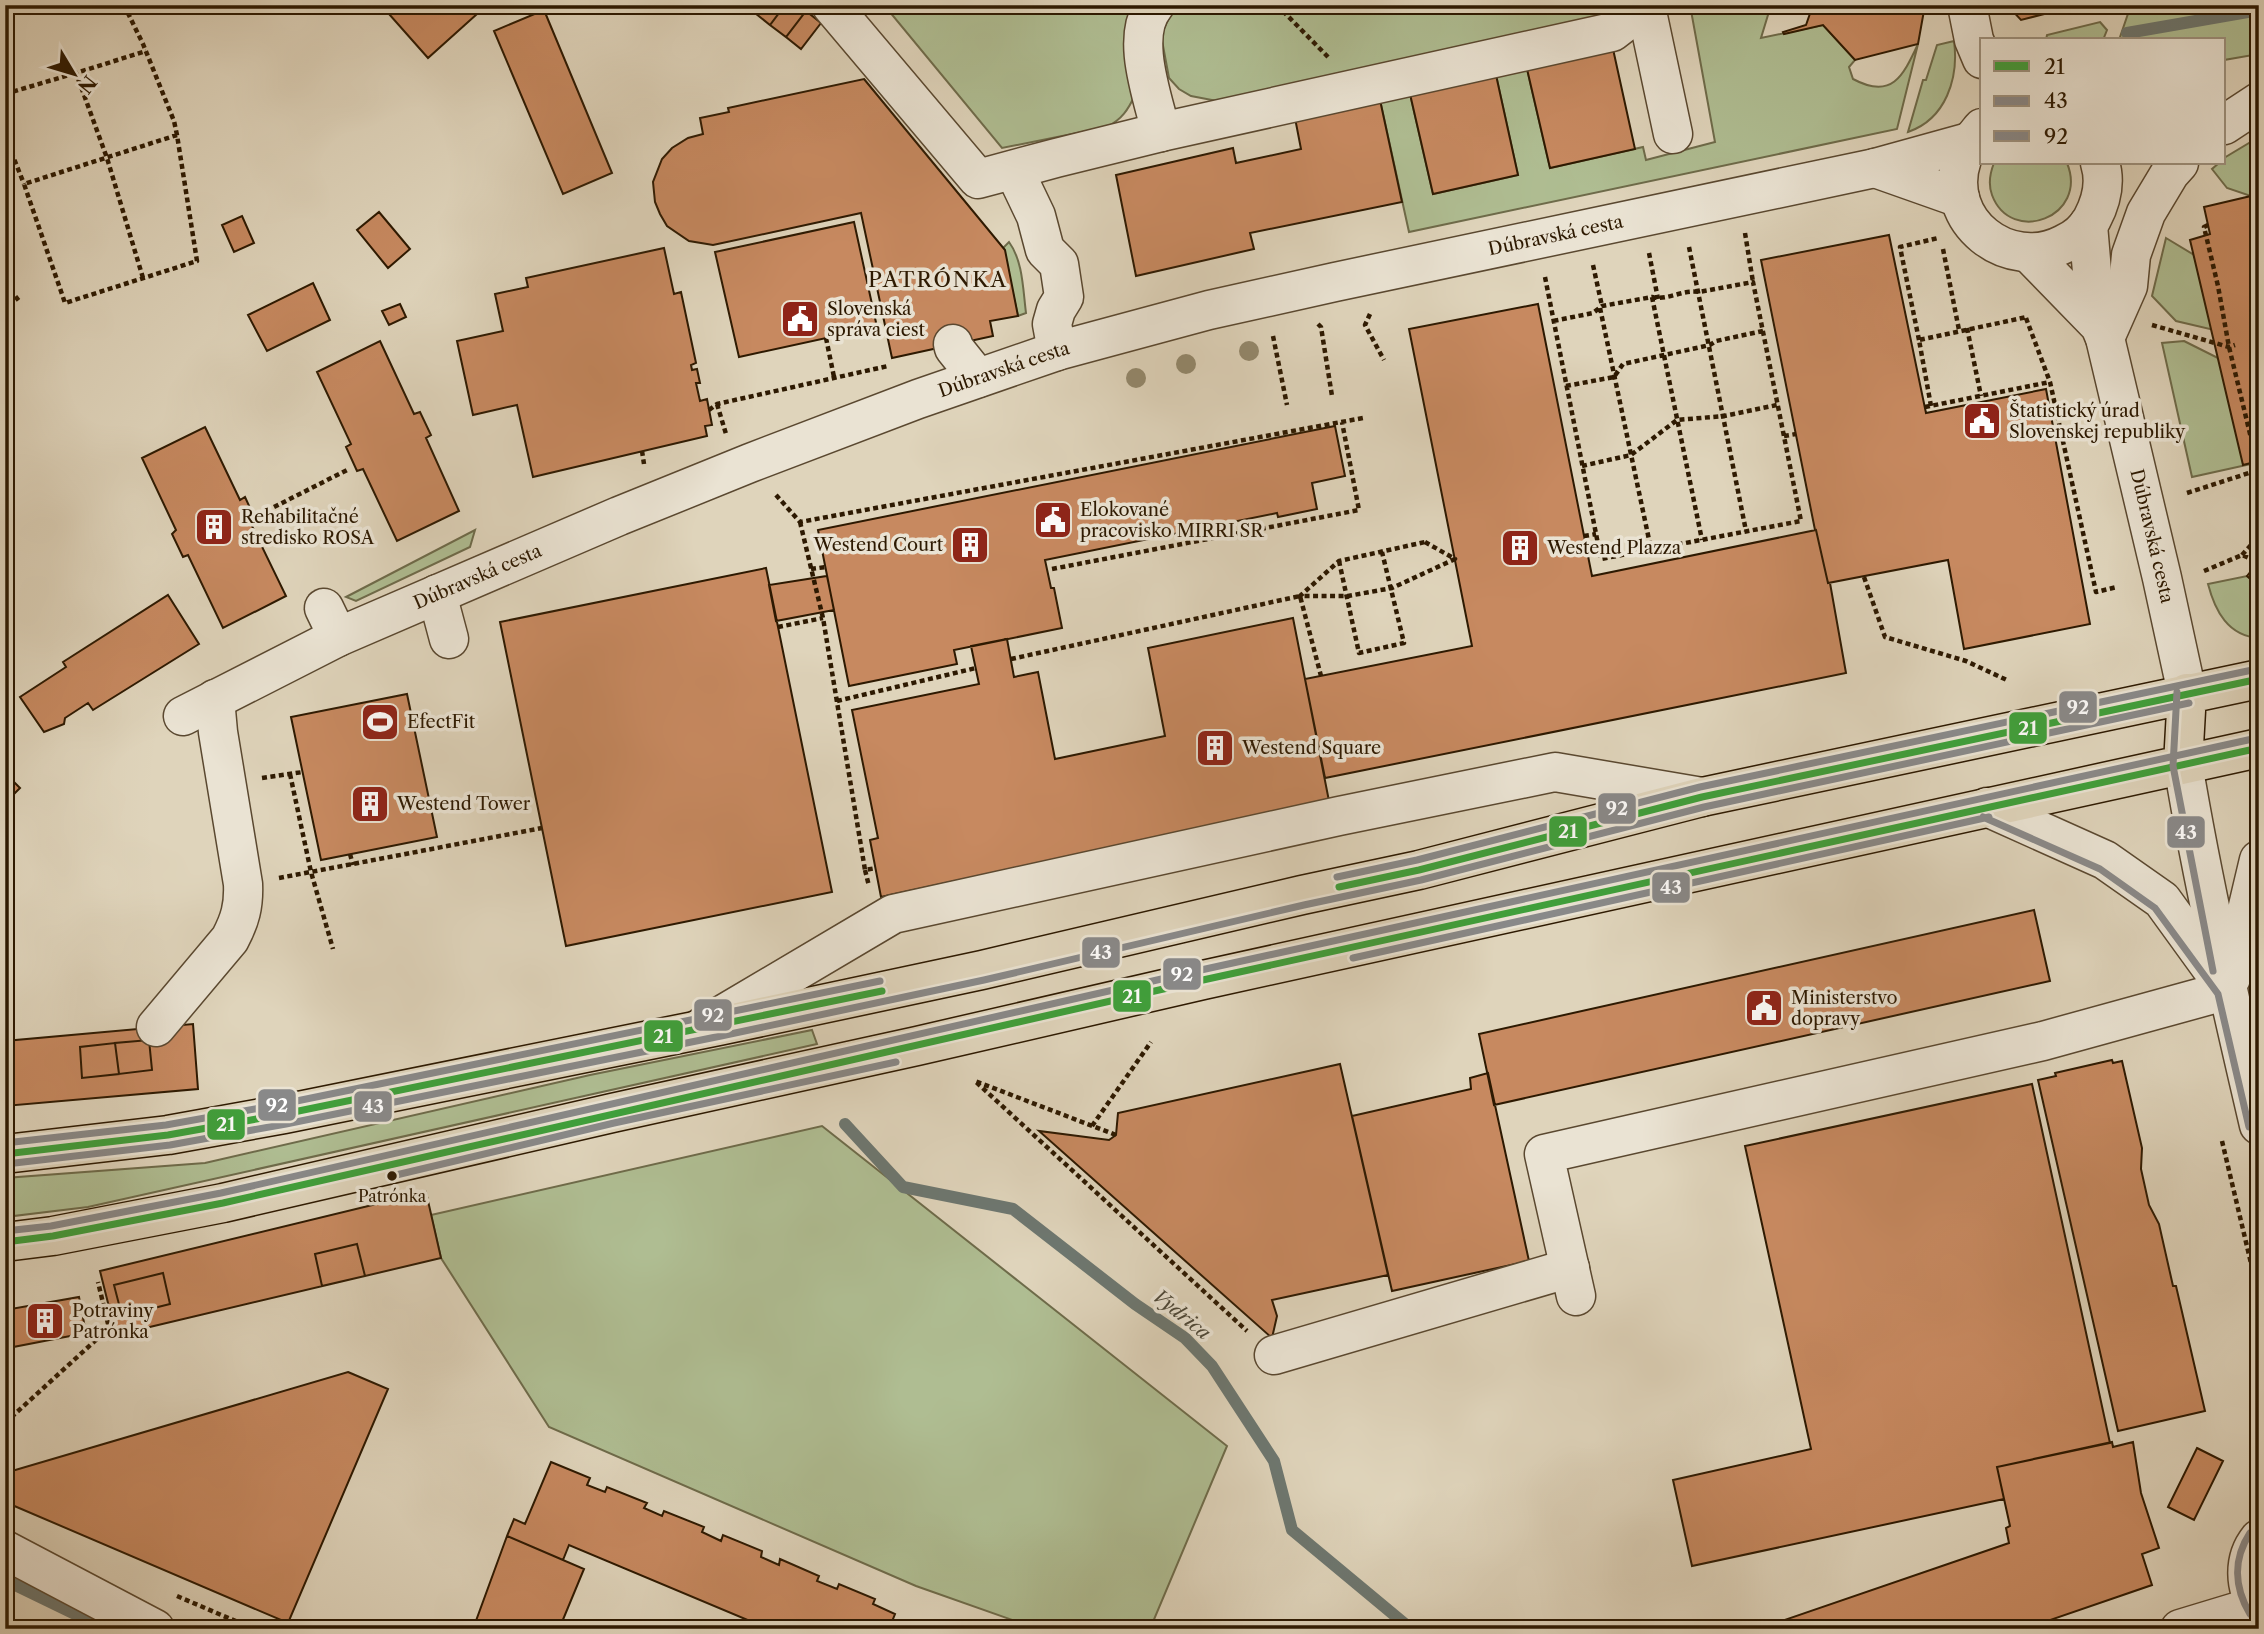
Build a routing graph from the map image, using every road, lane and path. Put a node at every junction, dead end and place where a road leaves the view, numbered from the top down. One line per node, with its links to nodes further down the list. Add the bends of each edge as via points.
1 (124, 5): 7 (path)
2 (831, 5): 23 (street, via 978,180)
3 (1155, 5): 15 (street, via 1143,33 1145,65)
4 (1278, 5): 9 (path)
5 (1967, 5): 8 (street)
6 (1646, 6): 15 (street, via 1612,32); 16 (street)
7 (146, 51): 10 (path); 17 (path)
8 (1980, 54)
9 (1335, 64)
10 (75, 73): 11 (path); 20 (path)
11 (5, 94)
12 (2259, 100): 13 (street); 14 (street)
13 (2226, 105)
14 (2226, 124)
15 (1161, 132): 23 (street)
16 (1673, 134)
17 (177, 135): 20 (path); 36 (path, via 197,261)
18 (1976, 135): 22 (street, Dúbravská cesta); 26 (street, via 1961,160)
19 (5, 136): 24 (path)
20 (107, 158): 24 (path); 36 (path)
21 (2178, 164): 54 (street, via 2146,213 2131,255 2127,286)
22 (1875, 168): 26 (street); 60 (street, Dúbravská cesta, via 1209,310)
23 (1014, 170): 60 (street, via 1036,216 1045,250 1040,269 1046,303 1056,310 1052,324)
24 (24, 184): 36 (path, via 65,303)
25 (2104, 185): 33 (street, via 2072,240 2052,251); 54 (street, Dúbravská cesta, via 2094,295)
26 (1960, 198): 33 (street, via 1969,220 1985,238 2006,250)
27 (1743, 225): 37 (path)
28 (2208, 225): 59 (path, via 2204,227)
29 (1949, 236): 56 (path, via 1900,247)
30 (1687, 237): 39 (path)
31 (1946, 242): 52 (path, via 1942,249)
32 (1647, 245): 41 (path)
33 (2030, 254): 54 (street)
34 (1591, 257): 44 (path)
35 (1543, 268): 48 (path)
36 (143, 278)
37 (1753, 282): 39 (path); 53 (path)
38 (5, 283): 42 (path)
39 (1699, 292): 41 (path); 58 (path)
40 (1652, 297): 41 (path); 44 (path); 61 (path)
41 (1658, 299)
42 (19, 301)
43 (1376, 303): 62 (path, via 1365,325)
44 (1601, 307): 48 (path, via 1593,313); 65 (path)
45 (2035, 314): 46 (path)
46 (2026, 317): 51 (path); 67 (path)
47 (1316, 321): 69 (path, via 1321,327)
48 (1553, 321): 68 (path)
49 (1271, 325): 73 (path)
50 (2151, 325): 59 (path)
51 (1968, 328): 52 (path); 70 (path)
52 (1959, 330): 56 (path)
53 (1763, 331): 58 (path); 72 (path)
54 (2103, 332): 118 (street, Dúbravská cesta)
55 (826, 338): 64 (path)
56 (1919, 340): 70 (path, via 1928,406)
57 (967, 341): 66 (street)
58 (1710, 345): 61 (path); 75 (path)
59 (2232, 346): 85 (path)
60 (1057, 351): 66 (street, Dúbravská cesta)
61 (1664, 356): 65 (path, via 1623,364); 77 (path)
62 (1384, 360)
63 (894, 365): 64 (path)
64 (834, 377): 71 (path)
65 (1614, 377): 68 (path); 82 (path)
66 (978, 378): 107 (street, Dúbravská cesta, via 750,463)
67 (2050, 382): 70 (path); 105 (path, via 2096,592)
68 (1566, 386): 83 (path)
69 (1332, 396)
70 (1981, 396)
71 (717, 404): 74 (path); 81 (path)
72 (1777, 404): 75 (path); 80 (path)
73 (1287, 405)
74 (709, 410)
75 (1724, 416): 77 (path); 90 (path)
76 (1363, 418): 78 (path)
77 (1677, 420): 82 (path); 94 (path)
78 (1342, 422): 89 (path); 102 (path, via 1359,510)
79 (1796, 434): 80 (path)
80 (1784, 436): 90 (path, via 1801,521)
81 (727, 438)
82 (1630, 455): 83 (path); 95 (path)
83 (1582, 466): 91 (path)
84 (349, 469): 88 (path)
85 (2255, 472): 87 (path)
86 (771, 490): 89 (path)
87 (2187, 493)
88 (274, 507)
89 (800, 522): 101 (path)
90 (1746, 531): 94 (path)
91 (1596, 534): 93 (path); 95 (path, via 1601,559)
92 (2259, 536): 97 (path)
93 (1584, 537)
94 (1702, 540): 95 (path)
95 (1651, 549)
96 (1382, 552): 98 (path); 106 (path); 106 (path, via 1425,542 1455,559)
97 (2242, 555): 99 (path); 103 (path)
98 (1339, 561): 108 (path); 109 (path)
99 (2258, 562)
100 (826, 567): 101 (path)
101 (811, 569): 110 (path)
102 (1052, 569)
103 (2204, 570)
104 (1864, 577): 117 (path, via 1885,637 1966,662)
105 (2116, 587)
106 (1392, 588): 109 (path); 109 (path, via 1404,643 1359,653)
107 (437, 594): 112 (street); 133 (street, Dúbravská cesta, via 331,622 199,707 218,732 244,904 230,939)
108 (1300, 596): 109 (path); 113 (path); 115 (path)
109 (1348, 596)
110 (823, 618): 111 (path); 119 (path)
111 (778, 627)
112 (449, 639)
113 (1011, 659)
114 (976, 668): 119 (path)
115 (1321, 676)
116 (2259, 679): 118 (main road)
117 (2009, 681)
118 (2187, 693): 121 (main road); 123 (main road)
119 (837, 701): 129 (path, via 864,870)
120 (2259, 748): 121 (main road)
121 (2183, 764): 124 (main road); 132 (street)
122 (303, 772): 130 (path, via 290,774)
123 (1702, 797): 134 (main road, via 1419,870); 134 (street, via 1555,772 893,914)
124 (1987, 807): 132 (street, via 2105,860 2162,900); 141 (main road, via 1203,979 223,1203)
125 (542, 828): 128 (path)
126 (350, 854): 128 (path)
127 (2259, 860): 132 (street)
128 (353, 864): 130 (path)
129 (876, 869)
130 (312, 872): 131 (path)
131 (333, 949)
132 (2228, 990): 136 (street); 144 (street, via 2043,1041 1544,1154 1573,1282)
133 (156, 1027)
134 (698, 1030): 140 (main road, via 167,1135)
135 (1151, 1042): 137 (path)
136 (2259, 1125)
137 (1092, 1126): 138 (path); 144 (path, via 975,1081)
138 (1116, 1135)
139 (2222, 1140): 143 (path)
140 (5, 1154)
141 (5, 1242)
142 (98, 1282): 145 (path, via 109,1328)
143 (2259, 1297)
144 (1274, 1355)
145 (5, 1423)
146 (2259, 1539): 148 (street, via 2247,1575)
147 (5, 1550): 149 (street)
148 (2258, 1607): 150 (street)
149 (155, 1629)
150 (2180, 1629)

